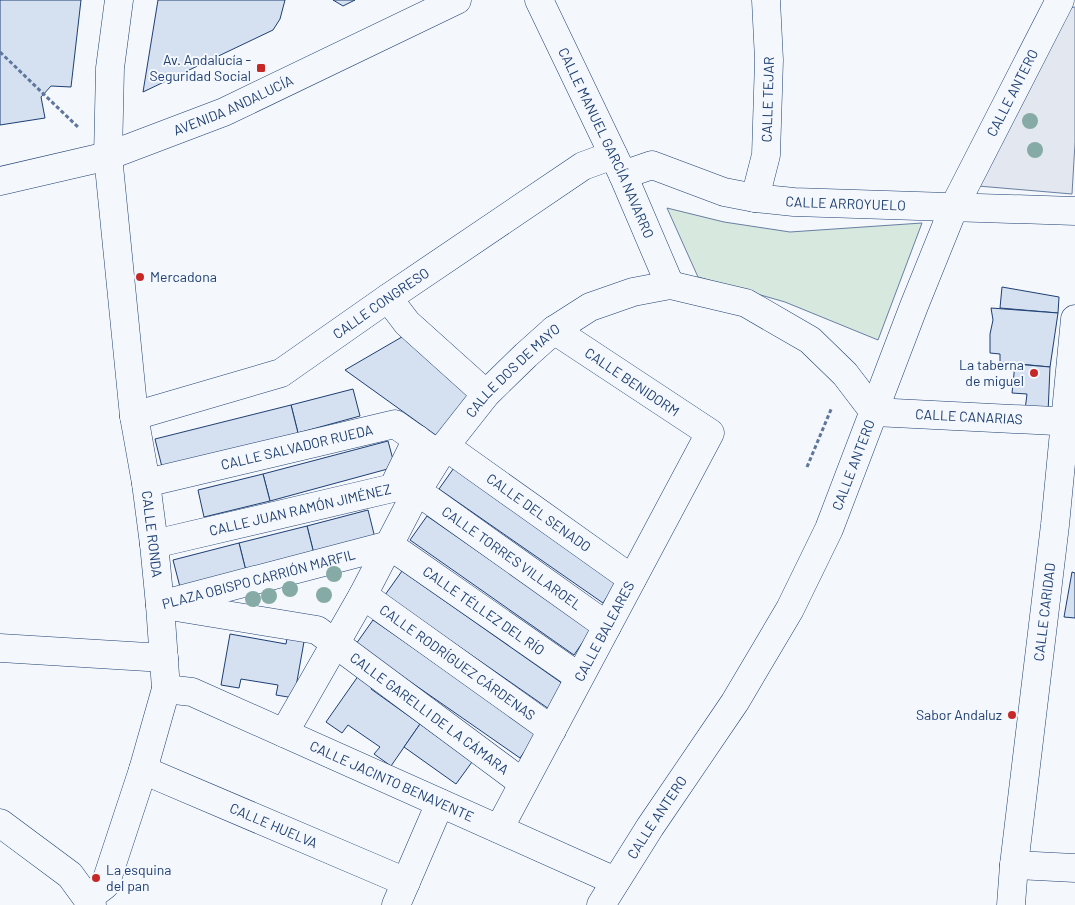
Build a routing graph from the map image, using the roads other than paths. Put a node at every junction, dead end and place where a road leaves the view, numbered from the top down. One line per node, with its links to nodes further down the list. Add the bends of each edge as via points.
1 (119, 0): 6 (street, CALLE RONDA, via 110,68)
2 (457, 0): 6 (street, AVENIDA ANDALUCÍA, via 224,112)
3 (539, 0): 7 (street, CALLE MANUEL GARCÍA NAVARRO)
4 (766, 0): 9 (street, CALLE TEJAR, via 769,60 766,155)
5 (1060, 0): 10 (street, CALLE ANTERO)
6 (108, 156): 8 (street, AVENIDA ANDALUCÍA); 18 (street, CALLE RONDA)
7 (618, 165): 9 (street, CALLE ARROYUELO, via 652,165 724,192); 12 (street, CALLE MANUEL GARCÍA NAVARRO); 13 (street, CALLE CONGRESO, via 583,166)
8 (0, 181)
9 (755, 198): 10 (street, CALLE ARROYUELO)
10 (954, 207): 11 (street, CALLE ARROYUELO); 17 (street, CALLE ANTERO)
11 (1075, 211)
12 (670, 285): 15 (street, CALLE DOS DE MAYO, via 633,292 590,307); 17 (street, CALLE DOS DE MAYO, via 746,303 810,340 845,374)
13 (388, 298): 16 (street, via 408,323); 18 (street, CALLE CONGRESO, via 281,373)
14 (1075, 326): 19 (street, CALLE CARIDAD)
15 (554, 330): 16 (street, CALLE DOS DE MAYO); 20 (street, CALLE BENIDORM)
16 (486, 394): 22 (street, CALLE DOS DE MAYO)
17 (874, 412): 19 (street, CALLE CANARIAS); 45 (street, CALLE ANTERO, via 829,530 790,609 735,702)
18 (134, 416): 23 (street, CALLE RONDA)
19 (1070, 422): 43 (street, CALLE CARIDAD)
20 (710, 433): 27 (street, CALLE BALEARES)
21 (417, 439): 22 (street, CALLE SALVADOR RUEDA); 23 (street, CALLE SALVADOR RUEDA, via 395,424); 25 (street, CALLE JUAN RAMÓN JIMÉNEZ, via 393,488)
22 (442, 450): 24 (street, CALLE DOS DE MAYO); 27 (street, CALLE DEL SENADO)
23 (146, 483): 25 (street, CALLE RONDA)
24 (416, 491): 26 (street, CALLE DOS DE MAYO); 30 (street, CALLE TORRES VILLAROEL)
25 (154, 544): 29 (street, CALLE RONDA)
26 (390, 545): 28 (street, CALLE DOS DE MAYO); 29 (street, PLAZA OBISPO CARRIÓN MARFIL); 34 (street, CALLE TÉLLEZ DEL RÍO)
27 (632, 579): 30 (street, CALLE BALEARES)
28 (363, 595): 31 (street, CALLE DOS DE MAYO); 36 (street, CALLE RODRÍGUEZ CÁRDENAS)
29 (160, 604): 31 (street, PLAZA OBISPO CARRIÓN MARFIL, via 317,630); 33 (street, CALLE RONDA)
30 (607, 626): 34 (street, CALLE BALEARES)
31 (336, 644): 37 (street, CALLE DOS DE MAYO); 39 (street, CALLE GARELLI DE LA CÁMARA)
32 (0, 648): 33 (street)
33 (164, 658): 35 (street, CALLE RONDA)
34 (580, 677): 36 (street, CALLE BALEARES)
35 (166, 689): 37 (street, CALLE JACINTO BENAVENTE, via 192,692); 38 (street, CALLE RONDA)
36 (552, 730): 39 (street, CALLE BALEARES)
37 (284, 733): 40 (street, CALLE JACINTO BENAVENTE)
38 (143, 770): 46 (street, CALLE HUELVA); 47 (street, CALLE RONDA, via 104,885)
39 (523, 783): 41 (street, CALLE BALEARES)
40 (440, 803): 41 (street, CALLE JACINTO BENAVENTE); 46 (street)
41 (499, 829): 45 (street, CALLE JACINTO BENAVENTE)
42 (5, 836): 47 (street, via 70,875)
43 (1014, 865): 44 (street); 49 (street, CALLE CARIDAD)
44 (1075, 868)
45 (615, 881): 48 (street, CALLE ANTERO)
46 (401, 893)
47 (90, 901)
48 (601, 905)
49 (1011, 905)

